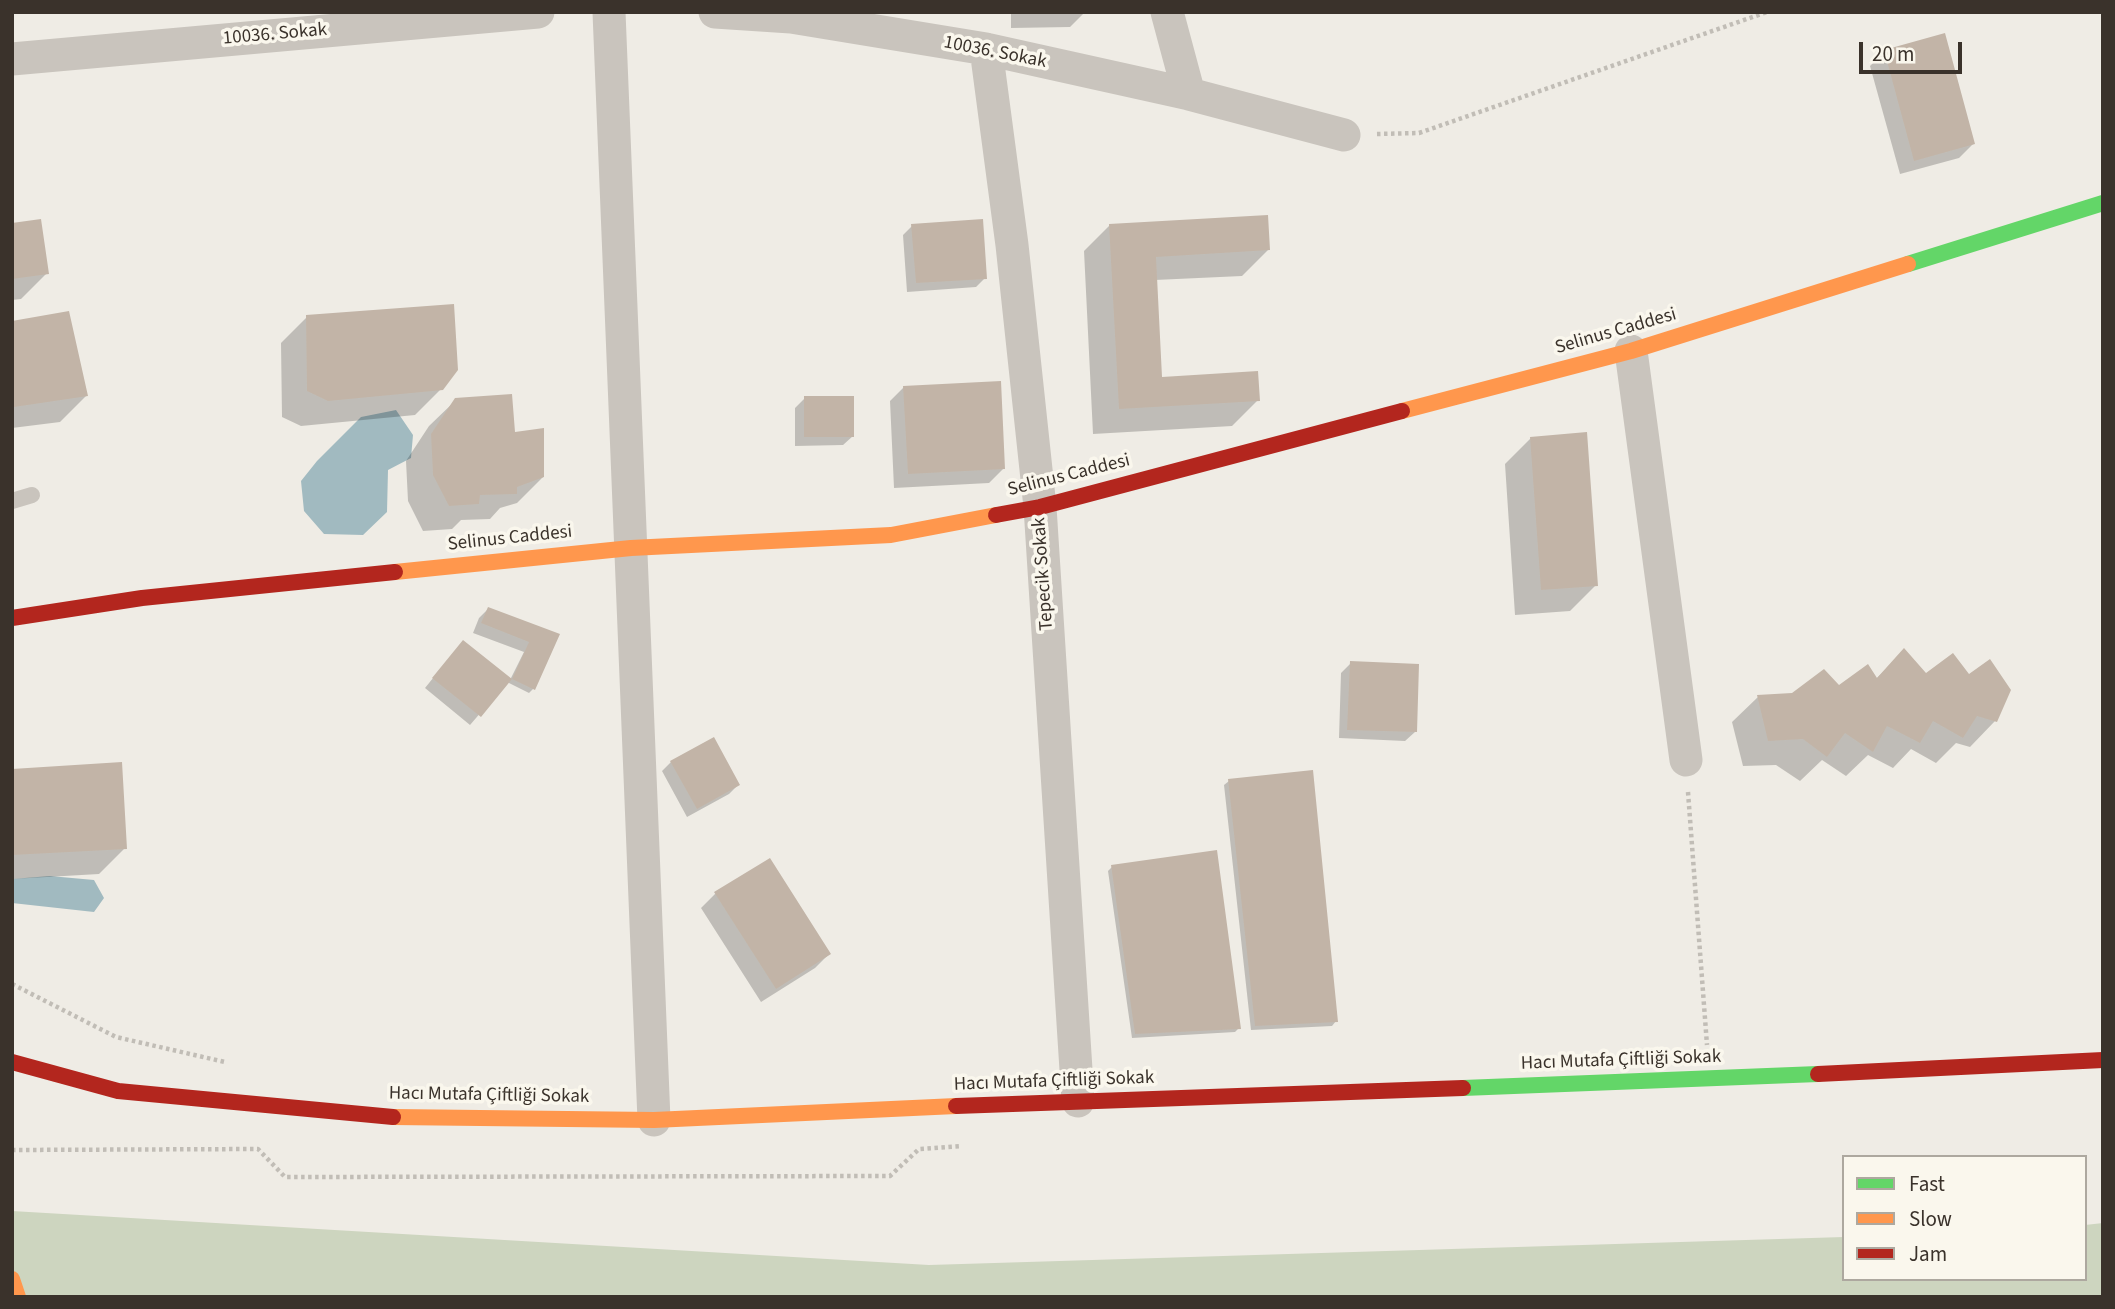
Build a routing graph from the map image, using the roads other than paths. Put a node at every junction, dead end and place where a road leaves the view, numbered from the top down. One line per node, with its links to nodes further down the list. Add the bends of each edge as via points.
1 (538, 12): 6 (street, 10036. Sokak)
2 (609, 12): 14 (street)
3 (715, 12): 5 (street, 10036. Sokak, via 791,17)
4 (1167, 12): 7 (street)
5 (986, 49): 7 (street, 10036. Sokak); 13 (street, Tepecik Sokak)
6 (12, 59)
7 (1189, 94): 8 (street, 10036. Sokak)
8 (1345, 135)
9 (2103, 203): 10 (street, Selinus Caddesi)
10 (1631, 351): 13 (street, Selinus Caddesi); 16 (street)
11 (32, 495): 12 (lane)
12 (12, 501)
13 (1040, 507): 14 (street, Selinus Caddesi, via 891,535); 19 (street, Tepecik Sokak)
14 (631, 548): 15 (street, Selinus Caddesi, via 142,598); 20 (street)
15 (12, 618)
16 (1686, 760)
17 (2103, 1060): 19 (street, Hacı Mutafa Çiftliği Sokak)
18 (12, 1062): 20 (street, Hacı Mutafa Çiftliği Sokak, via 118,1091 382,1116)
19 (1078, 1101): 20 (street, Hacı Mutafa Çiftliği Sokak)
20 (654, 1120)
21 (12, 1279): 22 (street)
22 (18, 1297)

